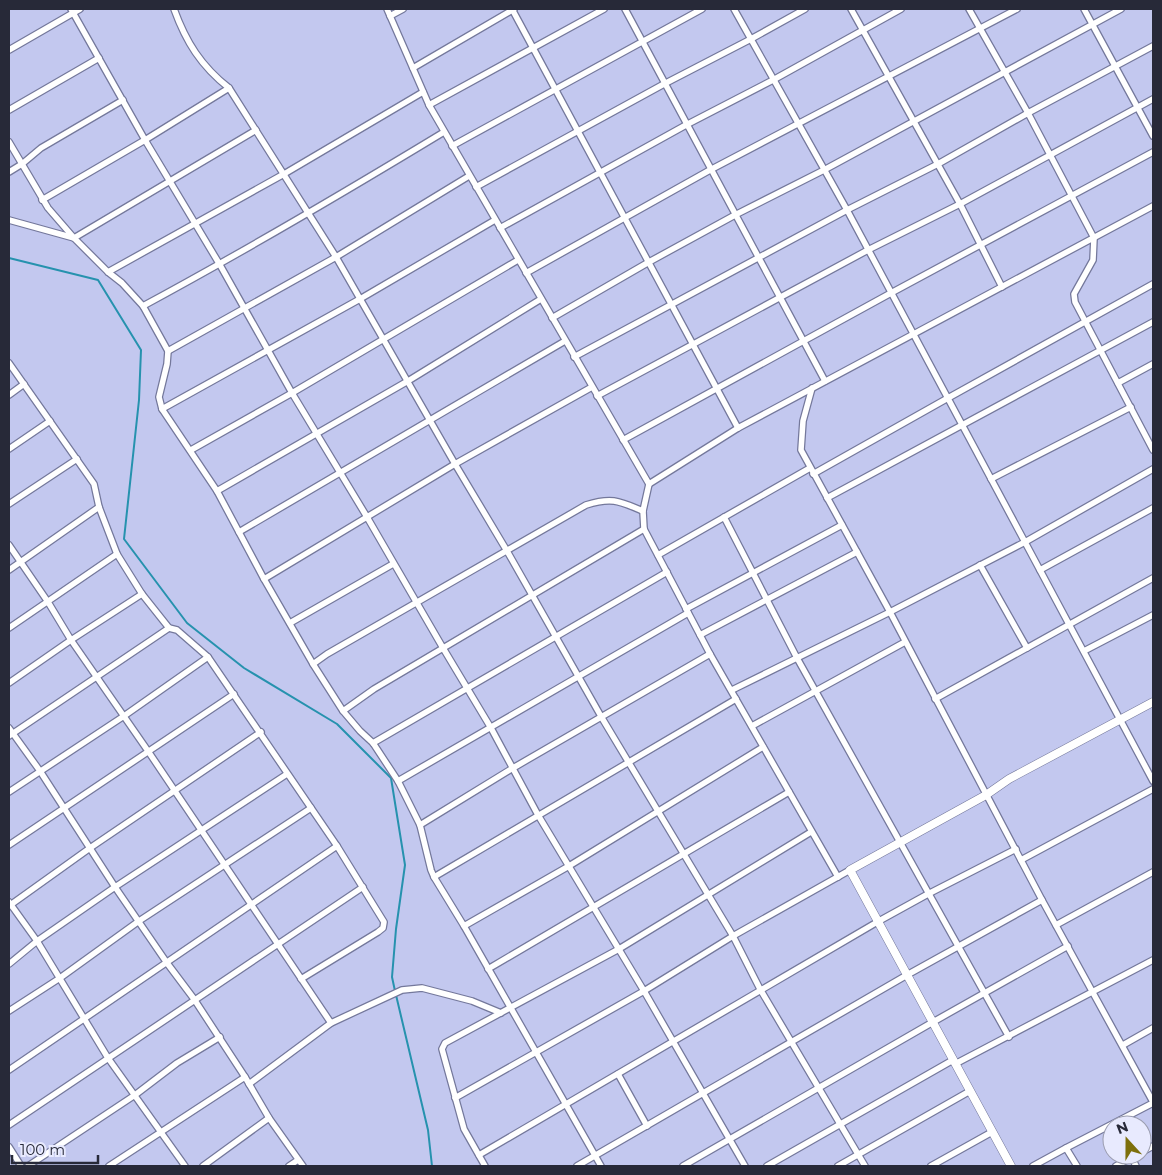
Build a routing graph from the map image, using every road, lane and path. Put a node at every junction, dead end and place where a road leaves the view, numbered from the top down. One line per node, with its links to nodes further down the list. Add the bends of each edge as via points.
1 (80, 9): 17 (street)
2 (174, 9): 34 (street, via 193,51 211,74)
3 (387, 9): 18 (street)
4 (404, 9): 18 (street)
5 (513, 9): 25 (street); 29 (street)
6 (604, 9): 25 (street)
7 (625, 9): 23 (street)
8 (702, 9): 23 (street)
9 (734, 9): 22 (street)
10 (805, 9): 22 (street)
11 (851, 9): 21 (street)
12 (901, 9): 21 (street)
13 (969, 9): 20 (street)
14 (1018, 9): 20 (street)
15 (1084, 9): 19 (street)
16 (1120, 9): 19 (street)
17 (72, 11): 26 (street); 27 (street)
18 (390, 16): 29 (street)
19 (1092, 24): 28 (street); 30 (street)
20 (980, 29): 30 (street); 31 (street)
21 (862, 30): 31 (street); 32 (street)
22 (751, 39): 32 (street); 33 (street)
23 (641, 42): 33 (street); 35 (street)
24 (1153, 46): 28 (street)
25 (533, 47): 35 (street); 39 (street)
26 (9, 50)
27 (99, 58): 37 (street); 41 (street)
28 (1116, 67): 40 (street); 42 (street)
29 (413, 68): 36 (street)
30 (1003, 71): 42 (street); 43 (street)
31 (888, 76): 43 (street); 44 (street)
32 (773, 80): 44 (street); 45 (street)
33 (664, 84): 45 (street); 47 (street)
34 (229, 88): 46 (street); 50 (street)
35 (555, 89): 47 (street); 52 (street)
36 (423, 92): 39 (street); 61 (street)
37 (123, 100): 50 (street); 55 (street, via 41,148)
38 (1153, 100): 40 (street)
39 (428, 105): 48 (street)
40 (1137, 108): 49 (street); 54 (street)
41 (9, 110)
42 (1028, 113): 54 (street); 56 (street)
43 (914, 121): 56 (street); 58 (street)
44 (799, 124): 57 (street); 58 (street)
45 (686, 125): 57 (street); 60 (street)
46 (256, 130): 61 (street); 63 (street)
47 (578, 130): 60 (street); 64 (street)
48 (444, 132): 52 (street); 70 (street)
49 (1153, 136)
50 (145, 140): 63 (street); 66 (street)
51 (9, 142): 55 (street)
52 (452, 146): 62 (street)
53 (1153, 152): 65 (street)
54 (1051, 156): 65 (street); 67 (street)
55 (22, 164): 59 (street); 66 (street)
56 (938, 164): 67 (street); 69 (street)
57 (710, 170): 71 (street); 72 (street)
58 (824, 170): 69 (street); 71 (street)
59 (9, 172)
60 (600, 172): 72 (street); 76 (street)
61 (284, 174): 70 (street); 75 (street)
62 (469, 176): 64 (street); 81 (street)
63 (170, 182): 75 (street); 77 (street)
64 (476, 187): 74 (street)
65 (1072, 197): 78 (street); 79 (street)
66 (42, 200): 77 (street)
67 (960, 204): 79 (street); 80 (street)
68 (1153, 206): 78 (street)
69 (846, 210): 80 (street); 82 (street)
70 (310, 214): 81 (street); 85 (street)
71 (735, 215): 82 (street); 84 (street)
72 (624, 216): 84 (street); 87 (street)
73 (9, 220): 77 (street)
74 (495, 220): 76 (street); 92 (street)
75 (196, 223): 85 (street); 86 (street)
76 (500, 228): 83 (street)
77 (74, 238): 86 (street)
78 (1094, 238): 89 (street); 98 (street, via 1093,260 1074,294)
79 (980, 246): 89 (street); 90 (street)
80 (868, 250): 90 (street); 91 (street)
81 (336, 257): 92 (street); 96 (street)
82 (758, 258): 91 (street); 94 (street)
83 (518, 260): 87 (street); 101 (street)
84 (649, 262): 94 (street); 97 (street)
85 (220, 265): 95 (street); 96 (street)
86 (108, 272): 95 (street)
87 (526, 273): 93 (street)
88 (1153, 284): 98 (street)
89 (1002, 287): 100 (street)
90 (891, 293): 100 (street); 103 (street)
91 (780, 297): 103 (street); 104 (street)
92 (360, 299): 101 (street); 105 (street)
93 (541, 299): 97 (street); 111 (street)
94 (672, 304): 104 (street); 108 (street)
95 (143, 306): 107 (street)
96 (244, 308): 105 (street); 107 (street)
97 (552, 318): 102 (street)
98 (1086, 322): 106 (street); 121 (street)
99 (1153, 322): 106 (street)
100 (914, 334): 112 (street); 121 (street)
101 (383, 339): 111 (street); 118 (street)
102 (565, 341): 108 (street); 124 (street)
103 (803, 341): 112 (street); 116 (street)
104 (693, 344): 116 (street); 120 (street)
105 (268, 349): 118 (street); 123 (street)
106 (1100, 350): 113 (street); 126 (street)
107 (168, 351): 123 (street, via 159,397)
108 (574, 356): 115 (street)
109 (9, 363): 114 (street)
110 (1153, 364): 113 (street)
111 (408, 381): 124 (street); 128 (street)
112 (825, 381): 117 (street)
113 (1118, 383): 122 (street)
114 (24, 384): 119 (street); 125 (street)
115 (592, 387): 120 (street); 134 (street)
116 (717, 388): 127 (street); 129 (street)
117 (812, 388): 127 (street); 136 (street, via 801,439 801,450)
118 (292, 393): 128 (street); 131 (street)
119 (9, 395)
120 (597, 396): 129 (street)
121 (948, 398): 126 (street); 136 (street)
122 (1131, 407): 132 (street); 138 (street)
123 (162, 409): 131 (street)
124 (430, 420): 134 (street); 137 (street)
125 (50, 422): 130 (street); 133 (street)
126 (962, 425): 138 (street); 141 (street)
127 (738, 428): 139 (street)
128 (317, 433): 137 (street); 140 (street)
129 (622, 440): 139 (street)
130 (9, 450)
131 (191, 450): 140 (street)
132 (1153, 450)
133 (77, 459): 142 (street); 143 (street, via 94,484)
134 (455, 464): 146 (street); 153 (street)
135 (1153, 469): 151 (street)
136 (812, 471): 141 (street); 147 (street)
137 (341, 472): 146 (street); 150 (street)
138 (991, 479): 151 (street)
139 (649, 484): 145 (street)
140 (217, 491): 150 (street)
141 (827, 498): 148 (street)
142 (9, 504)
143 (99, 507): 155 (street); 157 (street)
144 (1153, 508): 161 (street)
145 (643, 511): 149 (street); 153 (street, via 619,501 602,500 586,505)
146 (367, 517): 158 (street); 164 (street)
147 (724, 517): 156 (street); 163 (street)
148 (842, 525): 154 (street); 163 (street)
149 (644, 529): 156 (street); 167 (street)
150 (239, 532): 164 (street)
151 (1025, 542): 159 (street); 161 (street)
152 (9, 545): 157 (street)
153 (508, 551): 167 (street); 170 (street)
154 (857, 552): 168 (street); 172 (street)
155 (117, 554): 166 (street); 169 (street)
156 (658, 555): 162 (street)
157 (20, 563): 160 (street); 169 (street)
158 (394, 564): 170 (street); 174 (street)
159 (980, 565): 172 (street); 183 (street)
160 (9, 570)
161 (1040, 570): 175 (street)
162 (667, 572): 171 (street); 179 (street)
163 (752, 573): 168 (street); 171 (street)
164 (264, 578): 174 (street)
165 (1153, 578): 175 (street)
166 (142, 594): 177 (street); 180 (street)
167 (533, 595): 179 (street); 182 (street)
168 (766, 600): 178 (street); 187 (street)
169 (48, 602): 176 (street); 180 (street)
170 (417, 603): 182 (street); 188 (street)
171 (687, 611): 178 (street); 190 (street)
172 (890, 612): 181 (street); 187 (street)
173 (1153, 615): 184 (street)
174 (290, 623): 188 (street)
175 (1069, 624): 183 (street); 184 (street)
176 (9, 628)
177 (169, 628): 186 (street, via 177,630); 189 (street)
178 (700, 634): 185 (street)
179 (556, 635): 190 (street); 192 (street)
180 (71, 640): 189 (street); 191 (street)
181 (905, 642): 194 (street); 197 (street)
182 (443, 648): 192 (street); 199 (street)
183 (1027, 648): 197 (street)
184 (1084, 651): 202 (street)
185 (710, 654): 193 (street); 201 (street)
186 (208, 657): 195 (street); 200 (street)
187 (797, 658): 193 (street); 194 (street)
188 (313, 664): 199 (street)
189 (96, 677): 200 (street); 207 (street)
190 (578, 677): 201 (street); 205 (street)
191 (9, 683)
192 (467, 688): 205 (street); 208 (street)
193 (732, 690): 196 (street)
194 (816, 692): 203 (street); 229 (street)
195 (234, 694): 206 (street); 210 (street)
196 (736, 699): 203 (street); 211 (street)
197 (935, 699): 221 (street)
198 (1153, 702): 202 (street)
199 (344, 710): 208 (street)
200 (124, 716): 210 (street); 213 (street)
201 (602, 718): 211 (street); 212 (street)
202 (1120, 720): 216 (street); 221 (street, via 1009,779)
203 (752, 726): 209 (street)
204 (9, 728): 207 (street)
205 (491, 728): 212 (street); 215 (street)
206 (261, 732): 214 (street); 218 (street)
207 (11, 735): 213 (street)
208 (373, 743): 215 (street)
209 (763, 747): 220 (street); 224 (street)
210 (148, 751): 218 (street); 222 (street)
211 (628, 763): 224 (street); 225 (street)
212 (513, 768): 225 (street); 226 (street)
213 (40, 771): 219 (street); 222 (street)
214 (287, 774): 223 (street); 227 (street)
215 (398, 781): 226 (street)
216 (1153, 781)
217 (1153, 789): 235 (street)
218 (175, 791): 227 (street); 232 (street)
219 (9, 792)
220 (789, 792): 228 (street); 234 (street)
221 (986, 795): 229 (street); 233 (street)
222 (64, 808): 230 (street); 232 (street)
223 (311, 808): 231 (street); 236 (street)
224 (658, 811): 234 (street); 237 (street)
225 (538, 815): 237 (street); 240 (street)
226 (420, 825): 240 (street)
227 (201, 829): 236 (street); 242 (street)
228 (811, 832): 241 (street); 244 (street)
229 (901, 842): 238 (street); 245 (street)
230 (9, 845)
231 (337, 846): 243 (street); 248 (street)
232 (90, 848): 242 (street); 247 (street)
233 (1016, 849): 235 (street); 245 (street)
234 (683, 853): 244 (street); 249 (street)
235 (1021, 860): 246 (street)
236 (225, 865): 248 (street); 250 (street)
237 (569, 866): 249 (street); 253 (street)
238 (850, 870): 241 (street); 251 (street)
239 (1153, 872): 252 (street)
240 (434, 877): 253 (street)
241 (838, 877): 254 (street)
242 (115, 887): 250 (street); 255 (street)
243 (363, 887): 256 (street); 266 (street, via 384,922 383,928)
244 (708, 894): 254 (street); 259 (street)
245 (928, 894): 251 (street); 257 (street)
246 (1042, 900): 252 (street); 257 (street)
247 (9, 904): 255 (street)
248 (252, 905): 256 (street); 261 (street)
249 (593, 906): 259 (street); 263 (street)
250 (139, 921): 261 (street); 265 (street)
251 (879, 921): 264 (street); 267 (street)
252 (1056, 924): 258 (street)
253 (464, 926): 263 (street)
254 (734, 936): 267 (street); 268 (street)
255 (37, 941): 262 (street); 265 (street)
256 (278, 944): 266 (street); 271 (street)
257 (958, 946): 264 (street); 269 (street)
258 (1068, 946): 269 (street); 270 (street)
259 (619, 949): 268 (street); 272 (street)
260 (1153, 960): 270 (street)
261 (167, 963): 271 (street); 275 (street)
262 (9, 964)
263 (488, 969): 272 (street)
264 (907, 975): 276 (street); 282 (street)
265 (60, 978): 273 (street); 275 (street)
266 (302, 979): 277 (street)
267 (760, 989): 281 (street); 282 (street)
268 (644, 991): 281 (street); 284 (street)
269 (984, 993): 276 (street); 280 (street)
270 (1093, 993): 280 (street); 283 (street)
271 (194, 1000): 279 (street); 285 (street)
272 (510, 1008): 274 (street); 284 (street)
273 (9, 1011)
274 (501, 1013): 277 (street, via 472,1001 422,988 402,990); 295 (street, via 445,1043 442,1049)
275 (84, 1019): 285 (street); 287 (street)
276 (932, 1022): 286 (street); 291 (street)
277 (331, 1023): 290 (street)
278 (1153, 1028): 283 (street)
279 (220, 1037): 289 (street); 293 (street)
280 (1009, 1037): 286 (street)
281 (674, 1041): 288 (street); 294 (street)
282 (792, 1042): 291 (street); 294 (street)
283 (1123, 1044): 296 (street)
284 (535, 1052): 295 (street); 297 (street)
285 (108, 1058): 293 (street); 300 (street)
286 (954, 1062): 292 (street); 299 (street)
287 (9, 1070)
288 (618, 1074): 297 (street); 301 (street)
289 (245, 1077): 290 (street); 302 (street)
290 (249, 1084): 298 (street)
291 (818, 1087): 299 (street); 304 (street)
292 (970, 1090): 303 (street); 308 (street)
293 (135, 1094): 302 (street); 312 (street)
294 (704, 1094): 301 (street); 304 (street)
295 (455, 1098): 307 (street, via 464,1129)
296 (1153, 1100): 306 (street)
297 (565, 1105): 307 (street); 309 (street)
298 (269, 1118): 310 (street); 315 (street)
299 (840, 1124): 308 (street); 323 (street)
300 (9, 1125)
301 (647, 1126): 309 (street)
302 (161, 1131): 313 (street); 314 (street)
303 (992, 1132): 326 (street); 327 (street)
304 (730, 1139): 321 (street); 322 (street)
305 (9, 1147): 311 (street)
306 (1066, 1148): 328 (street); 329 (street)
307 (479, 1155): 318 (street)
308 (858, 1155): 324 (street); 325 (street)
309 (594, 1156): 319 (street); 320 (street)
310 (298, 1160): 316 (street); 317 (street)
311 (22, 1166)
312 (28, 1166)
313 (109, 1166)
314 (185, 1166)
315 (203, 1166)
316 (289, 1166)
317 (303, 1166)
318 (485, 1166)
319 (577, 1166)
320 (601, 1166)
321 (683, 1166)
322 (745, 1166)
323 (767, 1166)
324 (838, 1166)
325 (864, 1166)
326 (931, 1166)
327 (1011, 1166)
328 (1034, 1166)
329 (1077, 1166)

